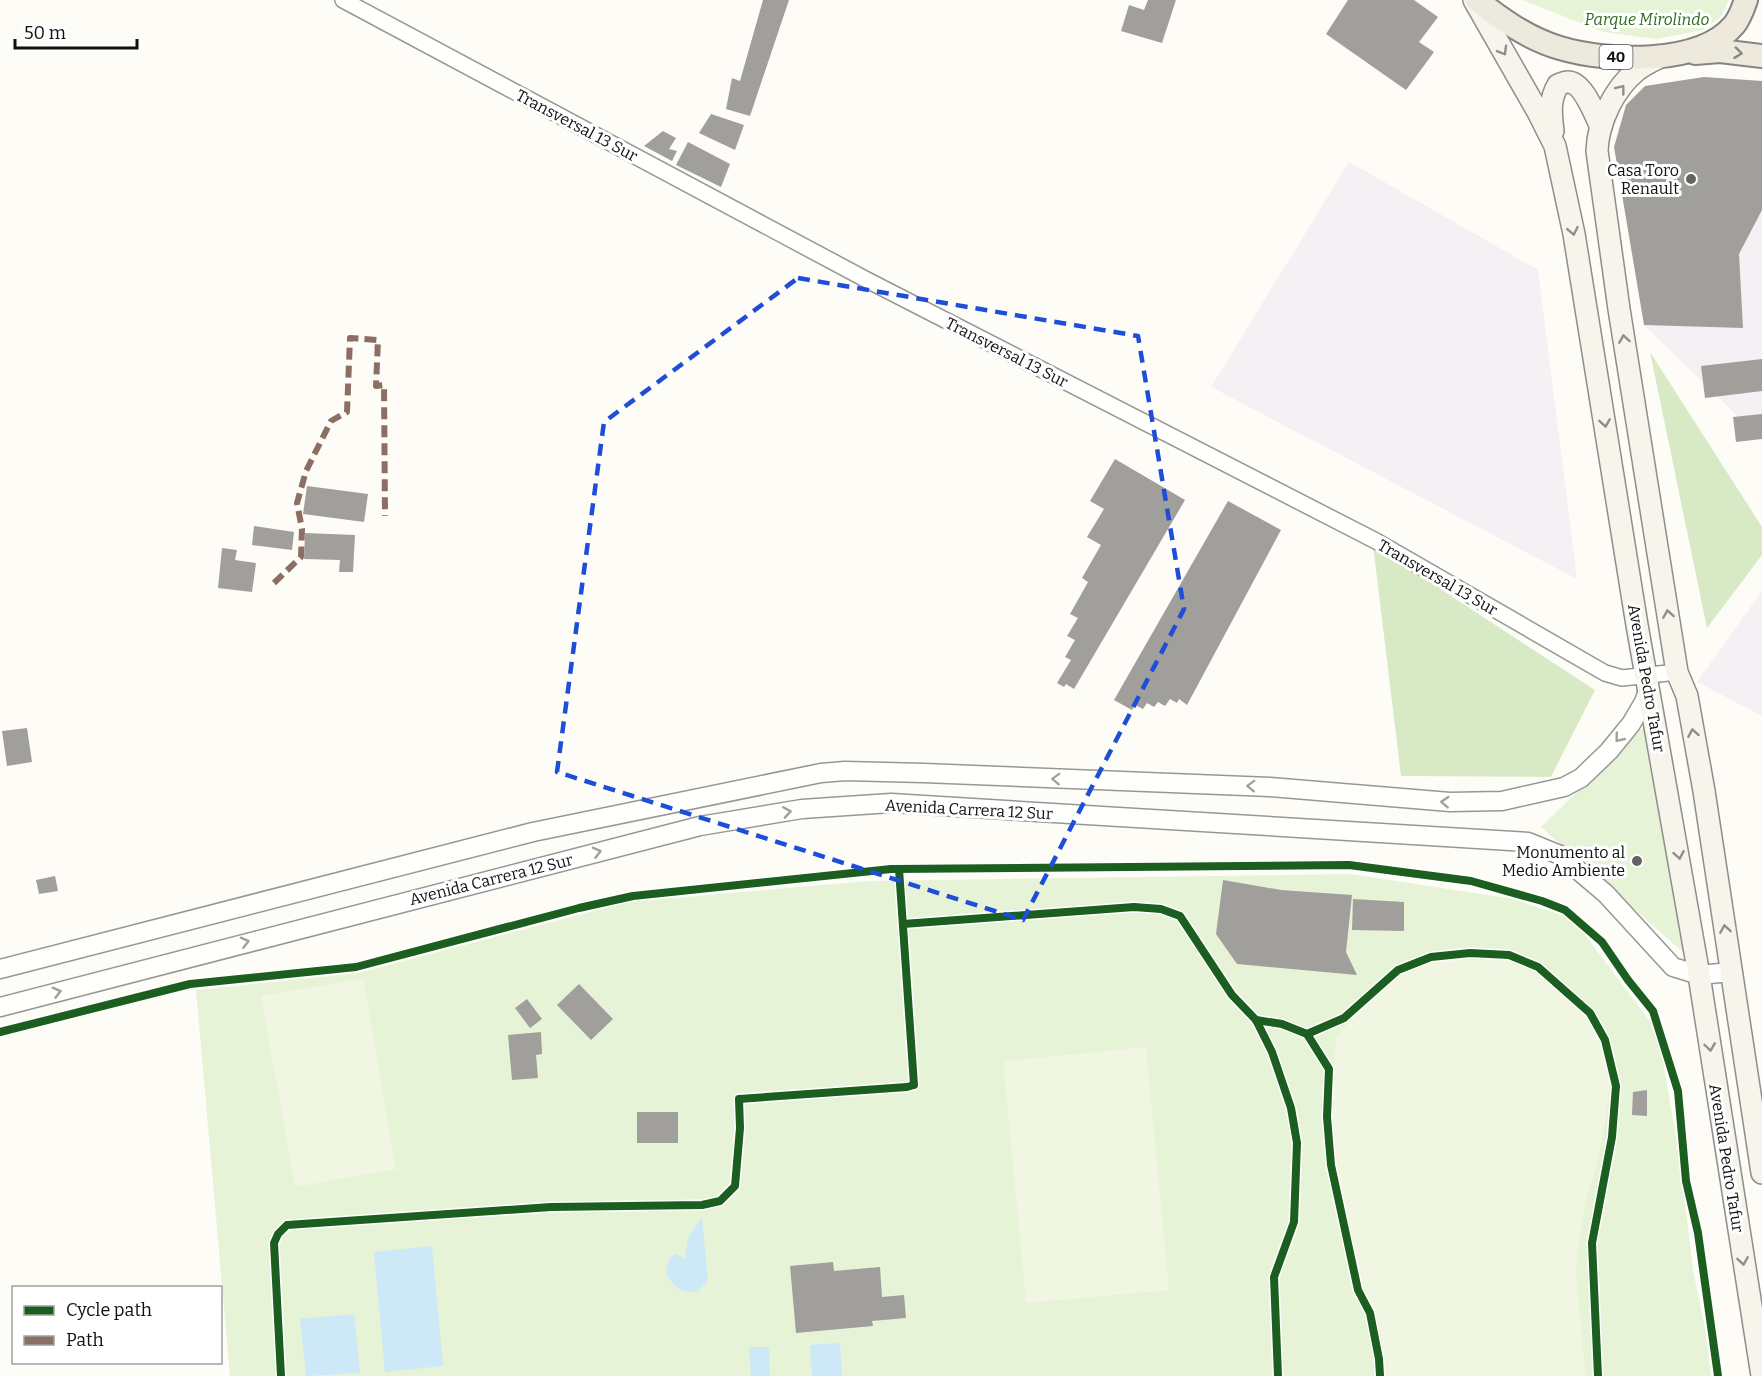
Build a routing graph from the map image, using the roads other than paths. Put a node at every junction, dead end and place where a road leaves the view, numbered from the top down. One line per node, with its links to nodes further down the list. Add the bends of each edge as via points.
1 (343, 0): 9 (street, Transversal 13 Sur, via 867,280 1376,541 1605,673)
2 (1476, 0): 4 (main road, 40, via 1514,27 1560,48 1621,58); 7 (main road, Avenida Pedro Tafur, one-way to 7)
3 (1746, 0): 4 (main road, 40, via 1734,25 1719,38)
4 (1667, 56): 5 (main road, one-way to 5, via 1720,51); 6 (main road, Avenida Pedro Tafur, one-way to 4, via 1617,90 1636,71)
5 (1762, 56)
6 (1601, 127): 7 (main road, via 1590,103 1575,84 1558,85 1550,104); 8 (main road, Avenida Pedro Tafur, one-way to 6, via 1598,162)
7 (1555, 146): 9 (main road, Avenida Pedro Tafur, one-way to 9, via 1574,234)
8 (1677, 672): 9 (street, Transversal 13 Sur); 11 (main road, Avenida Pedro Tafur, one-way to 8, via 1687,696)
9 (1648, 682): 10 (street, Avenida Carrera 12 Sur, one-way to 10, via 1644,702 1631,724 1581,778 1564,787 1502,801 1450,802 1270,787 903,772 821,773 533,832); 12 (main road, Avenida Pedro Tafur, one-way to 12)
10 (0, 969)
11 (1731, 972): 12 (street, Avenida Carrera 12 Sur); 14 (main road, Avenida Pedro Tafur)
12 (1699, 975): 13 (street, Avenida Carrera 12 Sur, one-way to 12, via 700,826 802,809 891,803 1528,842 1560,855 1606,894 1673,967); 15 (main road, Avenida Pedro Tafur, one-way to 15)
13 (0, 1007)
14 (1762, 1173)
15 (1762, 1376)

